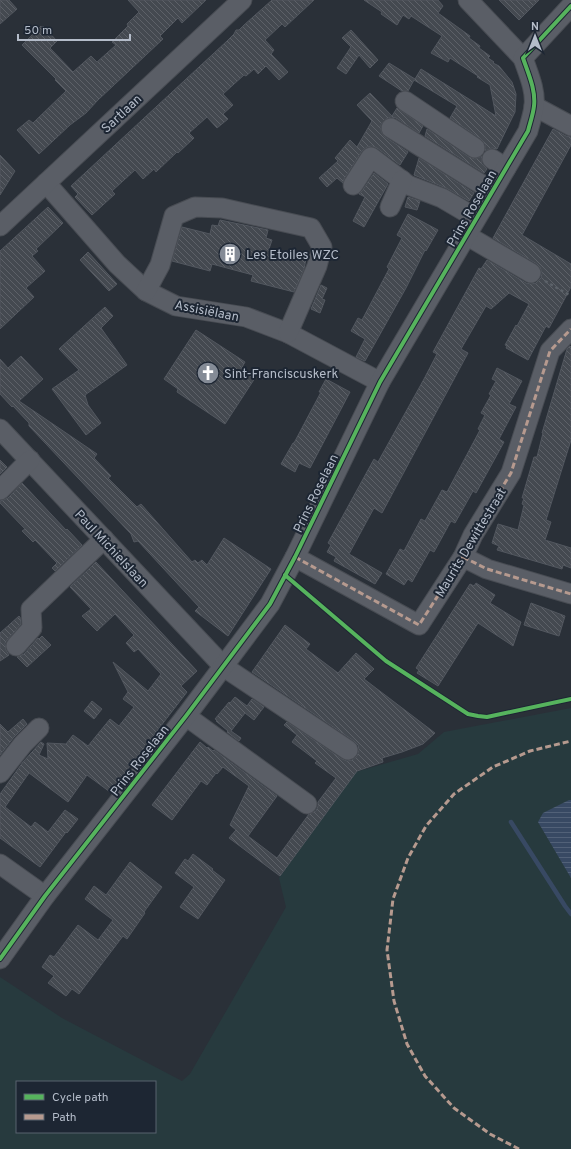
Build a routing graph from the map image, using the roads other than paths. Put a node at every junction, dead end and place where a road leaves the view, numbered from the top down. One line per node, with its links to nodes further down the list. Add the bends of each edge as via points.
1 (242, 0): 11 (street, Sartlaan)
2 (468, 0): 4 (street)
3 (571, 6): 4 (street)
4 (523, 58): 6 (street, Prins Roselaan, via 531,81)
5 (405, 101): 9 (street)
6 (534, 106): 7 (street); 13 (street, Prins Roselaan, via 528,131 499,164)
7 (571, 126)
8 (391, 128): 13 (street)
9 (475, 148)
10 (402, 180): 12 (street, via 371,157); 14 (street); 15 (street, via 408,185 442,198)
11 (46, 183): 16 (street, Sartlaan); 19 (street, Assisiëlaan, via 117,264)
12 (353, 185)
13 (492, 191): 15 (street, Prins Roselaan)
14 (390, 207)
15 (476, 218): 17 (street, Prins Roselaan)
16 (0, 226)
17 (466, 235): 18 (street); 22 (street, Prins Roselaan)
18 (532, 274)
19 (146, 291): 21 (street, Assisiëlaan, via 176,306 246,317); 21 (street, via 160,265 174,216 195,207 222,208 311,228 322,247 317,266)
20 (571, 329): 28 (street, Maurits Dewittestraat, via 550,351 511,473 472,535)
21 (288, 332): 22 (street, Assisiëlaan)
22 (380, 382): 27 (street, Prins Roselaan)
23 (0, 429): 24 (street, Paul Michielslaan)
24 (30, 460): 25 (street); 26 (street, Paul Michielslaan)
25 (0, 490)
26 (104, 539): 30 (street, via 31,609 32,628); 31 (street, Paul Michielslaan)
27 (295, 557): 28 (street, Maurits Dewittestraat, via 419,625); 31 (street, Prins Roselaan, via 270,604)
28 (463, 557): 29 (street, via 487,568)
29 (571, 594)
30 (16, 646)
31 (224, 667): 32 (street, Prins Roselaan); 34 (street, Paul Michielslaan)
32 (186, 716): 36 (street); 38 (street, Prins Roselaan)
33 (39, 728): 35 (street)
34 (348, 750)
35 (0, 773)
36 (307, 804)
37 (0, 864): 38 (street)
38 (45, 896): 39 (street, Prins Roselaan)
39 (0, 959)

